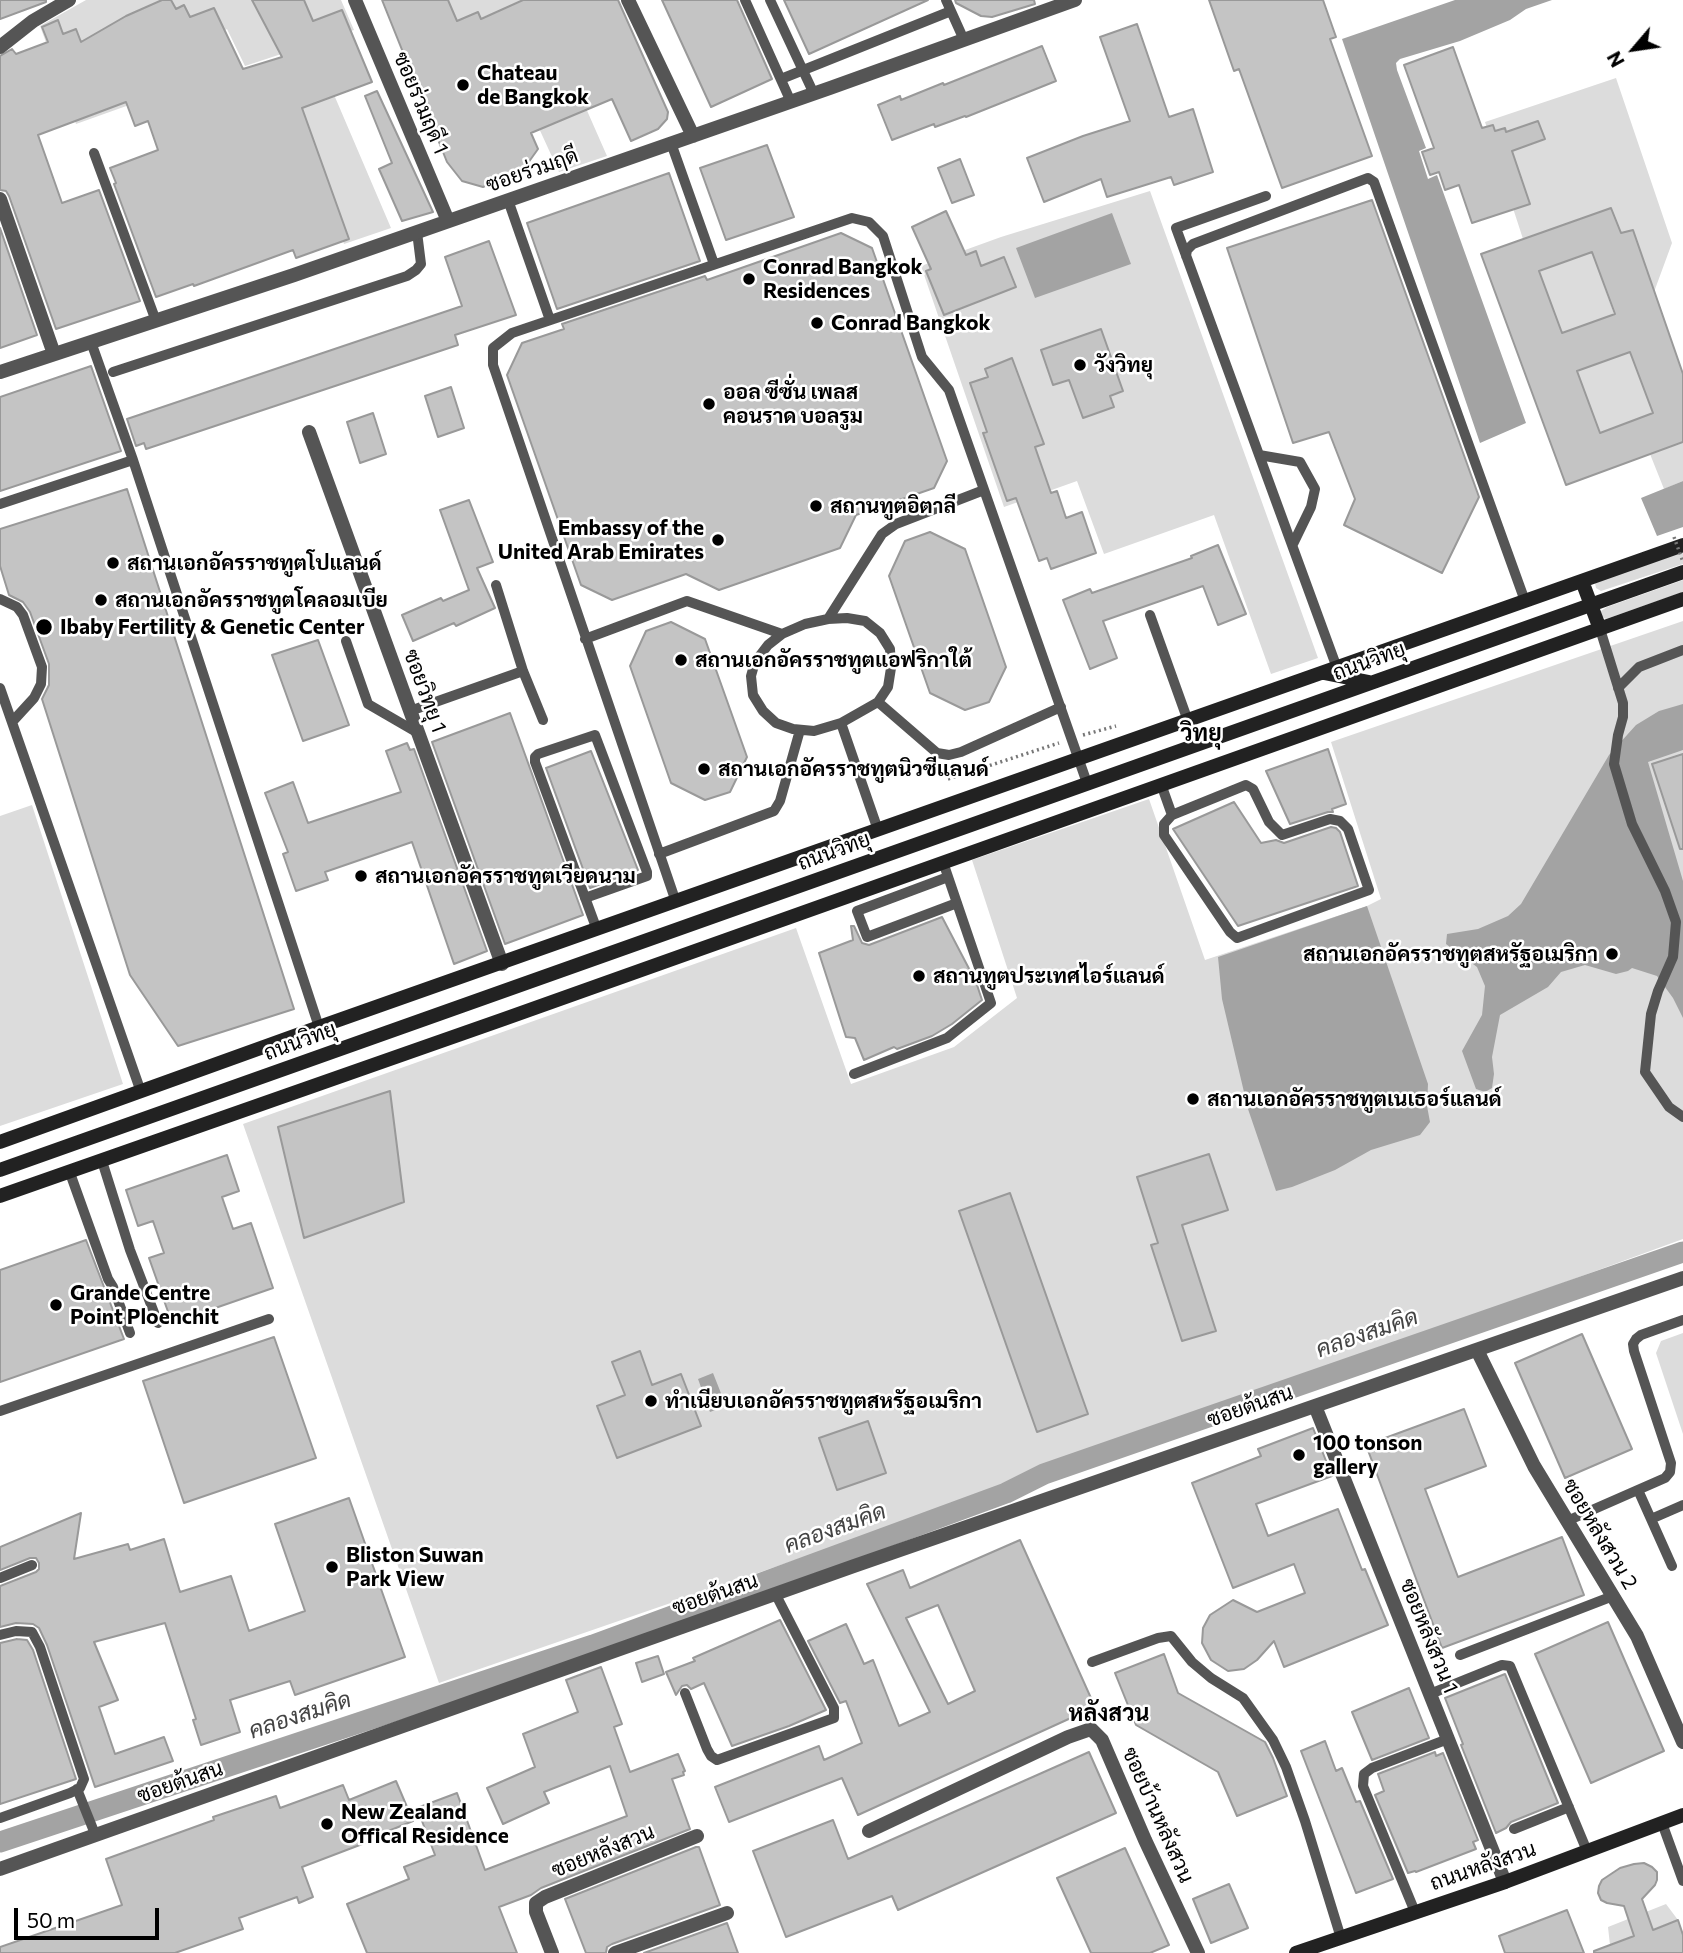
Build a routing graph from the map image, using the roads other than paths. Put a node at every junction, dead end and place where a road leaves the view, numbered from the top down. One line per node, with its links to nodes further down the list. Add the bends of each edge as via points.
1 (69, 0): 9 (street)
2 (355, 0): 20 (street, ซอยร่วมฤดี 1)
3 (628, 0): 14 (street)
4 (745, 0): 11 (lane)
5 (770, 0): 10 (lane)
6 (1075, 0): 8 (street, ซอยร่วมฤดี)
7 (948, 5): 8 (lane); 10 (lane)
8 (964, 40): 12 (street, ซอยร่วมฤดี)
9 (0, 47)
10 (804, 71): 11 (lane); 12 (lane)
11 (781, 79): 13 (lane)
12 (814, 93): 13 (street, ซอยร่วมฤดี)
13 (791, 102): 14 (street, ซอยร่วมฤดี)
14 (693, 136): 15 (street, ซอยร่วมฤดี)
15 (671, 143): 19 (street, ซอยร่วมฤดี); 23 (lane)
16 (94, 153): 25 (lane)
17 (1266, 196): 22 (lane, via 1176,228)
18 (0, 199): 27 (street)
19 (508, 200): 20 (street, ซอยร่วมฤดี); 24 (lane)
20 (448, 222): 21 (street, ซอยร่วมฤดี)
21 (417, 232): 25 (street, ซอยร่วมฤดี); 29 (lane, via 421,264 407,276)
22 (1186, 256): 31 (lane); 42 (lane, via 1193,244 1368,178 1374,182)
23 (714, 264): 24 (lane); 33 (lane, via 852,218 869,222 883,236 922,357 949,390)
24 (550, 320): 48 (lane, via 512,333 493,348 493,365)
25 (156, 321): 26 (street, ซอยร่วมฤดี)
26 (91, 342): 27 (street, ซอยร่วมฤดี); 32 (lane)
27 (54, 355): 28 (street, ซอยร่วมฤดี)
28 (0, 372)
29 (113, 372)
30 (309, 432): 58 (street, ซอยวิทยุ 1)
31 (1259, 455): 36 (lane); 36 (lane, via 1300,462 1315,489)
32 (133, 460): 34 (lane); 79 (lane)
33 (984, 490): 45 (lane, via 896,524 882,534); 57 (lane)
34 (0, 504)
35 (1678, 541): 38 (main road, ถนนวิทยุ)
36 (1293, 544): 51 (lane)
37 (1683, 572): 43 (main road, ถนนวิทยุ)
38 (1582, 581): 42 (main road, ถนนวิทยุ); 43 (main road)
39 (496, 585): 52 (lane)
40 (0, 599): 61 (lane, via 23,615 42,667 34,698)
41 (1683, 599): 46 (main road)
42 (1525, 601): 51 (main road, ถนนวิทยุ)
43 (1591, 604): 46 (main road); 53 (main road, ถนนวิทยุ)
44 (1150, 615): 60 (lane)
45 (828, 619): 47 (lane); 56 (lane, via 865,621 890,649 888,687)
46 (1600, 629): 55 (lane); 68 (main road)
47 (782, 634): 48 (lane, via 687,601); 63 (lane, via 755,662 753,695 776,723)
48 (585, 639): 72 (lane)
49 (346, 642): 64 (lane, via 368,704)
50 (1683, 650): 55 (lane, via 1639,667)
51 (1330, 670): 53 (main road); 60 (main road, ถนนวิทยุ)
52 (523, 671): 58 (lane); 59 (lane)
53 (1370, 682): 67 (main road, ถนนวิทยุ)
54 (0, 688): 61 (lane)
55 (1618, 688): 82 (lane, via 1623,717 1615,764 1632,824 1676,922 1673,957 1651,1013 1645,1072 1669,1107)
56 (878, 702): 57 (lane, via 937,753 948,755); 62 (lane)
57 (1061, 707): 65 (lane)
58 (410, 711): 64 (street, ซอยวิทยุ 1)
59 (543, 720)
60 (1188, 721): 65 (main road, ถนนวิทยุ)
61 (12, 722): 81 (lane)
62 (841, 723): 63 (lane); 71 (lane)
63 (800, 730): 72 (lane, via 774,811)
64 (418, 733): 78 (street, ซอยวิทยุ 1)
65 (1079, 759): 66 (main road, ถนนวิทยุ); 67 (lane)
66 (1030, 776): 69 (main road); 71 (main road, ถนนวิทยุ)
67 (1087, 783): 69 (main road, ถนนวิทยุ)
68 (1161, 784): 70 (lane); 73 (main road)
69 (1039, 800): 85 (main road, ถนนวิทยุ)
70 (1172, 815): 70 (lane, via 1164,824 1164,835 1237,938 1369,890 1348,829 1340,821 1329,819 1282,835 1247,785)
71 (878, 831): 75 (main road, ถนนวิทยุ)
72 (659, 854): 75 (lane)
73 (946, 870): 76 (lane); 76 (lane, via 857,911 867,937); 84 (main road)
74 (585, 898): 74 (lane, via 648,876 596,735 535,757); 77 (lane)
75 (676, 902): 77 (main road, ถนนวิทยุ)
76 (957, 903): 80 (lane, via 991,1003 947,1038)
77 (597, 930): 78 (main road, ถนนวิทยุ)
78 (502, 964): 79 (main road, ถนนวิทยุ)
79 (318, 1027): 81 (main road, ถนนวิทยุ)
80 (854, 1074)
81 (141, 1092): 83 (main road, ถนนวิทยุ)
82 (1683, 1117)
83 (0, 1142)
84 (102, 1161): 86 (main road); 91 (lane)
85 (0, 1170)
86 (72, 1172): 87 (main road); 92 (lane)
87 (0, 1196)
88 (1683, 1278): 93 (street, ซอยต้นสน)
89 (269, 1319): 95 (lane)
90 (1683, 1320): 96 (lane, via 1641,1335 1633,1344 1671,1464 1665,1478)
91 (158, 1323)
92 (130, 1333)
93 (1477, 1350): 94 (street, ซอยต้นสน); 99 (street, ซอยหลังสวน 2)
94 (1315, 1406): 103 (street, ซอยต้นสน); 109 (street, ซอยหลังสวน 1)
95 (0, 1411)
96 (1638, 1490): 98 (lane); 99 (lane)
97 (1683, 1505): 98 (lane)
98 (1651, 1519): 101 (lane)
99 (1567, 1521): 104 (street, ซอยหลังสวน 2)
100 (32, 1565): 102 (lane)
101 (1672, 1566)
102 (0, 1578)
103 (776, 1595): 108 (lane, via 834,1708 834,1718 717,1760 707,1749); 119 (street, ซอยต้นสน)
104 (1613, 1596): 106 (lane); 111 (street, ซอยหลังสวน 2, via 1637,1636)
105 (0, 1635): 112 (lane, via 32,1632 40,1647 85,1779)
106 (1460, 1655)
107 (1092, 1662): 127 (lane, via 1171,1636 1192,1662 1243,1698 1286,1767)
108 (685, 1693)
109 (1430, 1694): 110 (street, ซอยหลังสวน 1); 113 (lane, via 1502,1665 1510,1666)
110 (1448, 1739): 124 (street, ซอยหลังสวน 1); 126 (lane, via 1364,1774 1363,1786)
111 (1683, 1742)
112 (77, 1790): 115 (lane); 119 (lane)
113 (1569, 1807): 117 (lane); 121 (lane)
114 (1683, 1815): 116 (main road, ถนนหลังสวน)
115 (0, 1818)
116 (1662, 1823): 121 (main road, ถนนหลังสวน); 123 (lane)
117 (1514, 1829)
118 (869, 1831): 130 (street, ซอยบ้านหลังสวน, via 1091,1729 1102,1740)
119 (95, 1834): 122 (street, ซอยต้นสน)
120 (696, 1836): 128 (street, ซอยหลังสวน, via 536,1903)
121 (1587, 1851): 124 (main road, ถนนหลังสวน)
122 (0, 1869)
123 (1683, 1881)
124 (1505, 1882): 126 (main road, ถนนหลังสวน)
125 (727, 1913): 129 (street)
126 (1415, 1913): 127 (main road, ถนนหลังสวน)
127 (1341, 1938): 131 (main road, ถนนหลังสวน)
128 (552, 1953)
129 (615, 1953)
130 (1198, 1953)
131 (1296, 1953)

